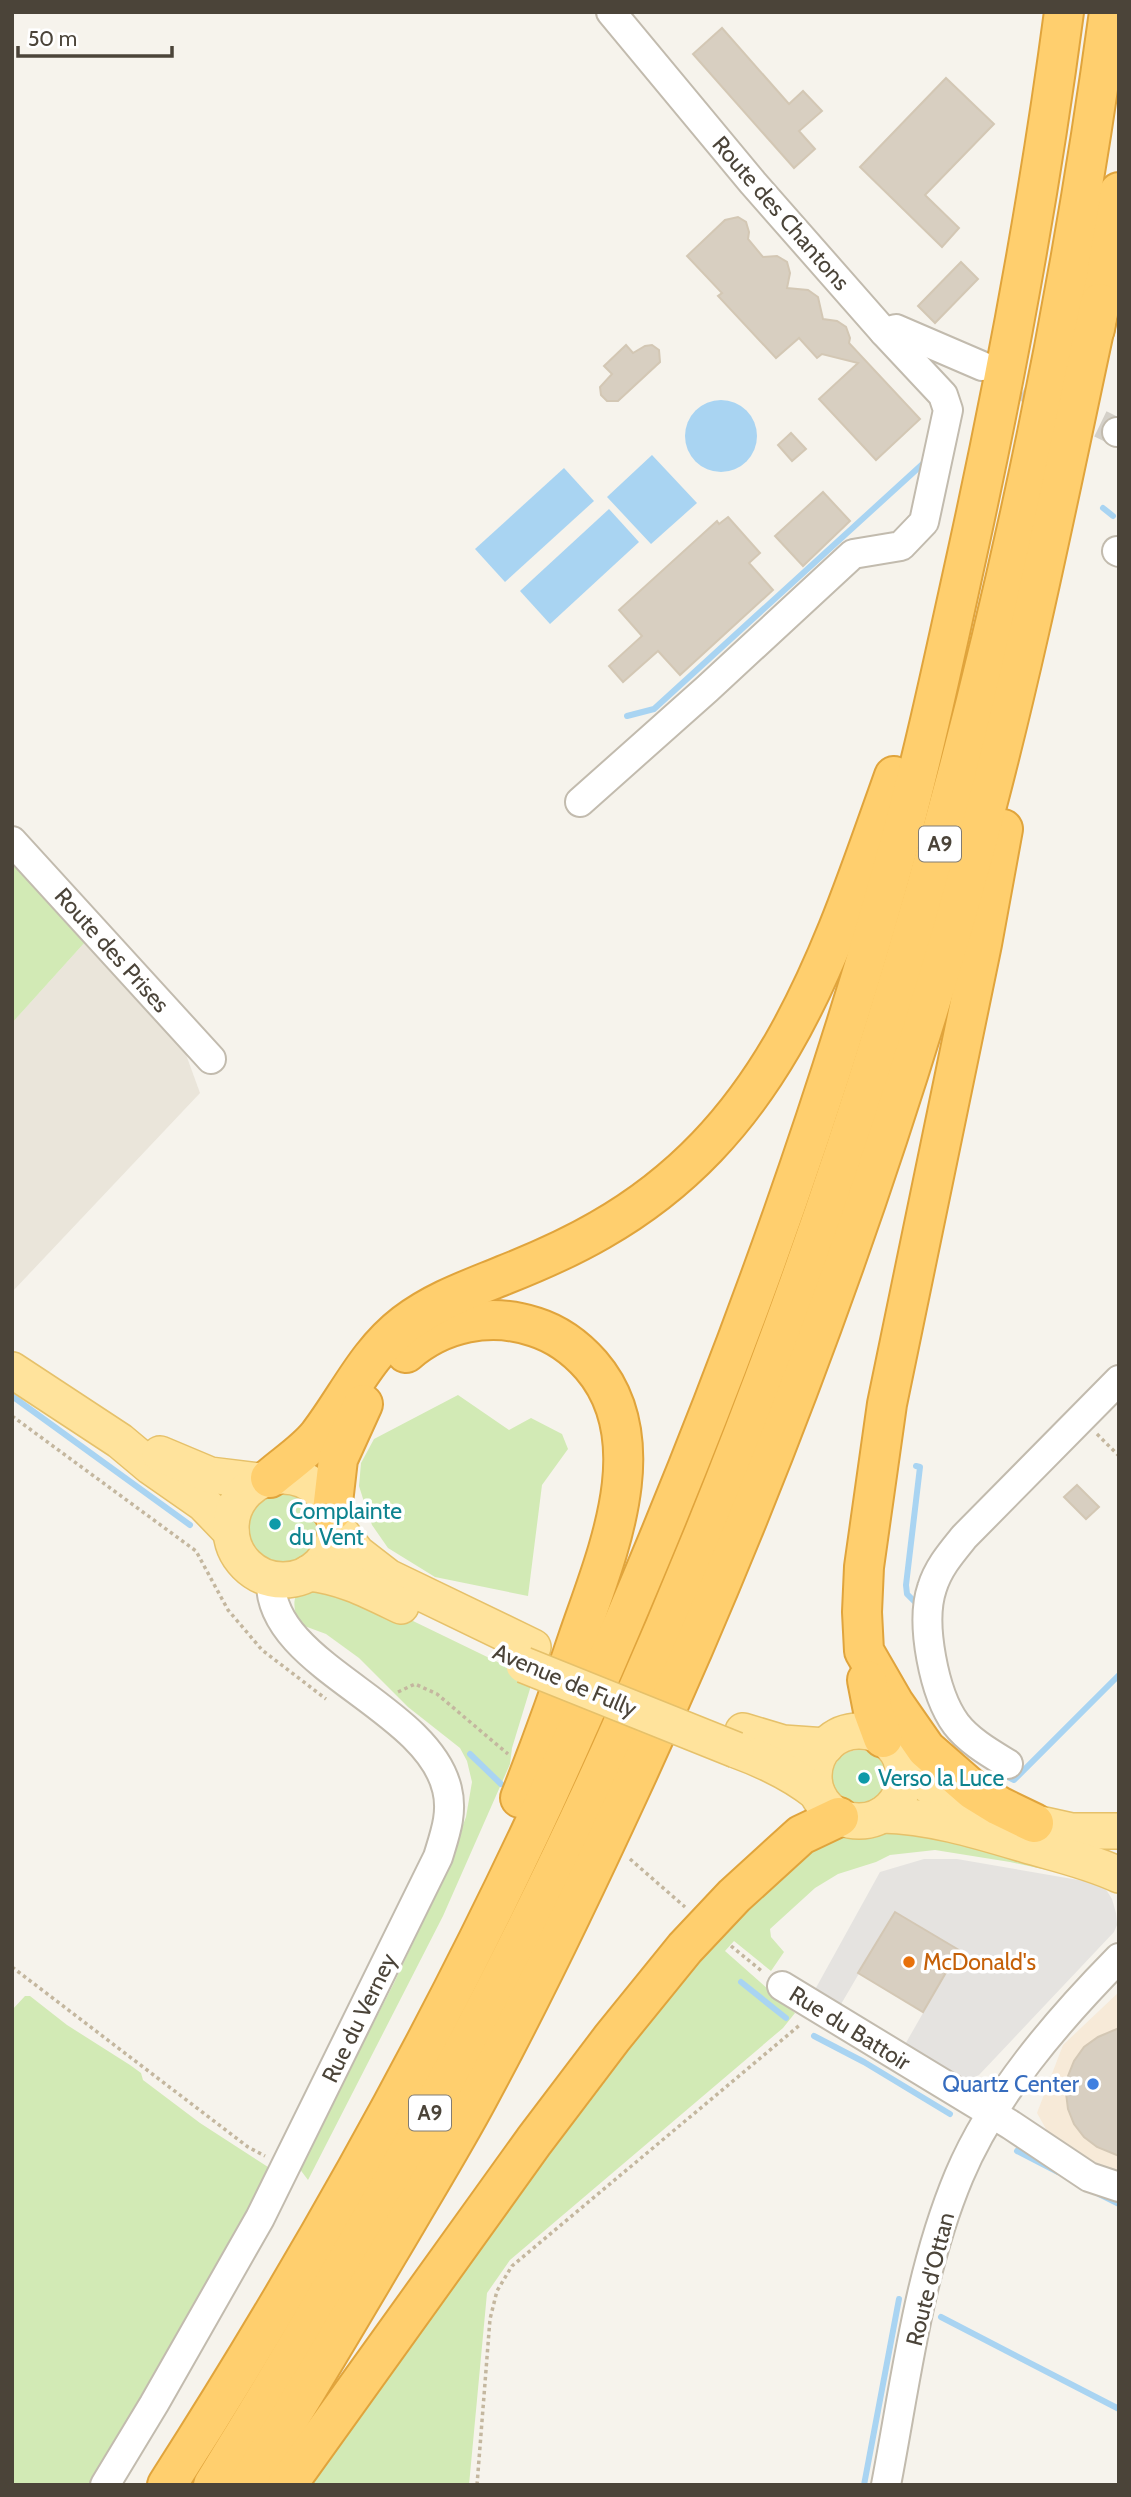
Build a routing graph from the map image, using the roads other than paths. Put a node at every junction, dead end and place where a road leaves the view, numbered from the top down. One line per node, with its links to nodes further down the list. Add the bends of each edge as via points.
1 (611, 12): 6 (street, Route des Chantons)
2 (1065, 12): 8 (highway, via 1023,277)
3 (1109, 12): 38 (highway, A9, via 1055,348 990,652 898,987 792,1306 657,1645 533,1913 349,2259)
4 (1119, 192): 5 (highway, A9)
5 (1100, 303): 20 (highway, via 982,944 885,1417 864,1567); 39 (highway, A9, via 977,842 891,1125 779,1441 659,1727 556,1946 477,2100)
6 (884, 332): 7 (street, via 897,329); 9 (street, Route des Chantons, via 943,395 948,411 924,522 901,546 853,554)
7 (982, 366)
8 (988, 458): 15 (highway, via 925,679 851,894 803,1010 752,1094 691,1162 625,1215 553,1255 445,1299 405,1324 375,1351 318,1435); 34 (highway, via 892,869 842,1036 750,1306 578,1727 509,1876)
9 (580, 802)
10 (12, 841): 11 (street, Route des Prises)
11 (211, 1059)
12 (12, 1370): 14 (main road)
13 (1119, 1380): 25 (street, via 952,1551 936,1576 928,1602 933,1662 948,1711 966,1735)
14 (120, 1441): 15 (main road, via 210,1475); 17 (main road, via 204,1504)
15 (265, 1479): 16 (main road, via 293,1477 308,1482 320,1492); 17 (main road, via 238,1502)
16 (334, 1518): 18 (main road, via 329,1553); 21 (main road, Avenue de Fully, via 357,1553 388,1577); 34 (highway, via 338,1459 365,1401 407,1352 442,1330 487,1320 543,1330 582,1355 615,1404 624,1441 621,1490 583,1622 507,1831)
17 (231, 1532): 19 (main road, via 241,1558)
18 (309, 1573): 19 (main road, via 290,1580); 21 (main road, Avenue de Fully, via 369,1590)
19 (271, 1579): 36 (street, Rue du Verney, via 272,1602 288,1629 417,1738 447,1788 450,1819 438,1857 286,2168)
20 (864, 1651): 24 (highway, via 868,1688); 28 (highway, via 926,1749 973,1790)
21 (528, 1656): 22 (main road, Avenue de Fully, bridge)
22 (740, 1740): 23 (main road, Avenue de Fully); 26 (main road, Avenue de Fully, via 802,1780)
23 (826, 1746): 24 (main road, via 850,1733 870,1733); 26 (main road, via 814,1776)
24 (892, 1751): 27 (main road, via 904,1775 901,1793); 28 (main road, via 937,1793 976,1810)
25 (1007, 1764)
26 (828, 1805): 27 (main road, via 858,1821); 40 (highway, via 685,1948 612,2038)
27 (882, 1815): 30 (main road, via 970,1828)
28 (1034, 1823): 29 (main road, via 1072,1831)
29 (1119, 1831)
30 (1119, 1875)
31 (1119, 1958): 33 (street, Route d'Ottan, via 1042,2044)
32 (782, 1986): 33 (street, Rue du Battoir)
33 (992, 2114): 35 (street, Rue du Battoir, via 1089,2177); 41 (street, Route d'Ottan, via 960,2174 930,2259)
34 (366, 2153): 37 (highway)
35 (1119, 2187)
36 (105, 2485)
37 (167, 2485)
38 (213, 2485)
39 (248, 2485)
40 (287, 2485)
41 (886, 2485)

